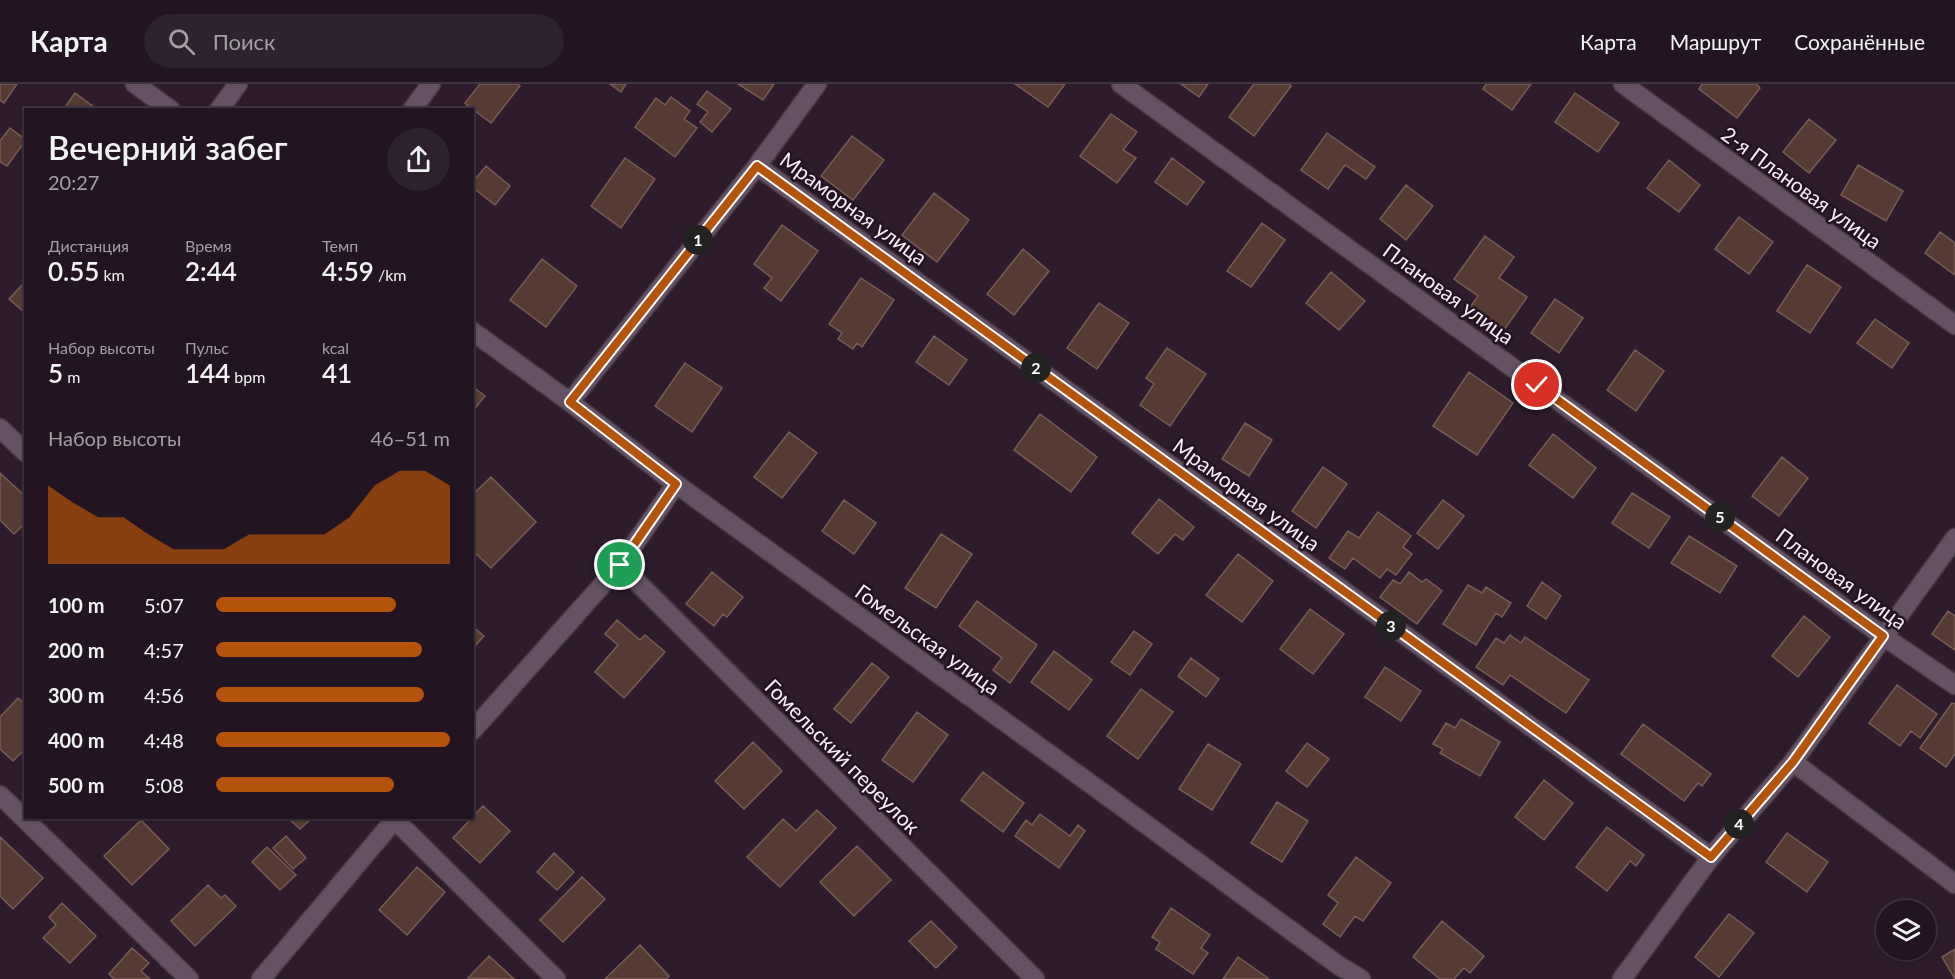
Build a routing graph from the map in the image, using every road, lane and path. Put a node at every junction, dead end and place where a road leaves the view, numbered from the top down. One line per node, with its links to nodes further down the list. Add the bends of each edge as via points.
1 (135, 84): 7 (street)
2 (238, 84): 8 (street)
3 (431, 84): 9 (street)
4 (817, 84): 10 (street)
5 (1121, 84): 19 (street, Плановая улица)
6 (1623, 84): 11 (street, 2-я Плановая улица)
7 (168, 108)
8 (220, 108)
9 (413, 108)
10 (757, 166): 13 (street); 28 (street, Мраморная улица)
11 (1955, 326)
12 (474, 333): 13 (street, Гомельская улица)
13 (570, 402): 16 (street, Гомельская улица)
14 (0, 428): 15 (street)
15 (24, 451)
16 (676, 484): 18 (street); 34 (street, Гомельская улица)
17 (1955, 538): 19 (street)
18 (620, 565): 21 (street); 33 (street, Гомельский переулок)
19 (1883, 636): 20 (street, Плановая улица); 22 (street)
20 (1955, 685)
21 (474, 729)
22 (1793, 762): 28 (street); 29 (street)
23 (0, 795): 24 (street)
24 (24, 818)
25 (25, 819): 30 (street)
26 (393, 819): 31 (street)
27 (395, 819): 32 (street)
28 (1711, 857): 35 (street)
29 (1955, 884)
30 (189, 979)
31 (261, 979)
32 (556, 979)
33 (1035, 979)
34 (1361, 979)
35 (1622, 979)

